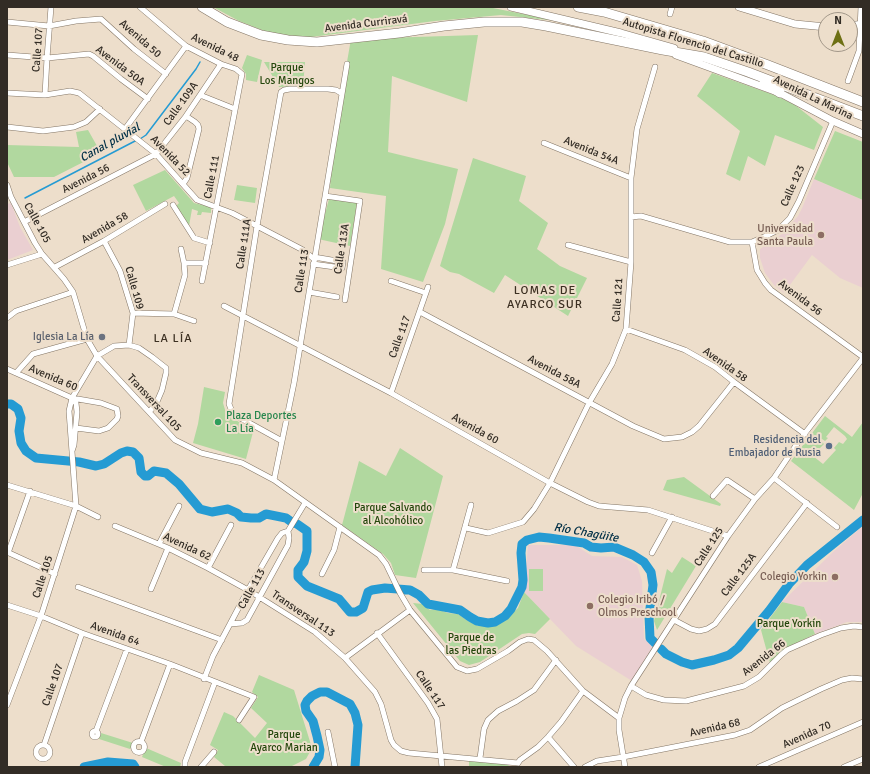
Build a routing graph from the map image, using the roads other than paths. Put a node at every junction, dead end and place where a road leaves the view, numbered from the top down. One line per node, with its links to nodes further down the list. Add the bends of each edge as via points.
1 (51, 7): 12 (street, Calle 107)
2 (140, 7): 14 (street, Avenida 48)
3 (202, 7): 15 (highway, Avenida Curriravá, via 227,22 261,35 288,40 317,42 484,22 522,22)
4 (511, 7): 18 (main road, Autopista Florencio del Castillo, via 621,33)
5 (578, 7): 34 (highway, Autopista Florencio del Castillo, via 604,12 702,41)
6 (672, 7): 9 (street)
7 (739, 7): 13 (main road, via 795,24)
8 (861, 7): 11 (street)
9 (670, 14)
10 (7, 22): 12 (street, Avenida 50)
11 (861, 24): 19 (street)
12 (49, 26): 17 (street, Calle 107); 25 (street, Avenida 50, via 101,19)
13 (818, 26)
14 (186, 46): 20 (street, Avenida 48); 25 (street)
15 (663, 50): 18 (highway, Avenida Curriravá); 29 (main road, Avenida La Marina)
16 (7, 55): 17 (street, Avenida 50A)
17 (47, 58): 31 (street, Calle 107); 33 (street, Avenida 50A, via 89,54)
18 (704, 58): 24 (highway, Autopista Florencio del Castillo)
19 (856, 61): 22 (street); 27 (street)
20 (221, 64): 26 (street, Avenida 48, via 240,71); 32 (street, Calle 109A)
21 (347, 64): 30 (street, Calle 113)
22 (863, 64)
23 (655, 67): 45 (street, Calle 121, via 637,129)
24 (748, 72): 29 (highway); 38 (highway, Autopista Florencio del Castillo)
25 (166, 74): 33 (street)
26 (243, 77): 35 (street, Calle 111)
27 (848, 81)
28 (7, 93): 31 (street, Avenida 52)
29 (780, 93): 39 (main road, Avenida La Marina)
30 (341, 94): 48 (street, Calle 113); 55 (street, Calle 111A, via 328,88 290,89 281,92)
31 (45, 95): 36 (street, Avenida 52, via 79,93)
32 (200, 95): 35 (street); 37 (street, Calle 109A)
33 (148, 99): 41 (street)
34 (863, 102)
35 (235, 109): 52 (street, Calle 111)
36 (100, 110): 40 (street, via 86,122 74,127 43,130); 41 (street, Avenida 52)
37 (186, 116): 44 (street, Calle 109A); 46 (street, via 195,122 199,129 187,178)
38 (863, 116)
39 (833, 122): 42 (main road, Avenida La Marina); 57 (street, Calle 123, via 790,218 778,230)
40 (7, 127)
41 (125, 129): 44 (street, Avenida 52)
42 (863, 134)
43 (544, 143): 45 (street, Avenida 54A)
44 (156, 154): 46 (street, Avenida 52); 54 (street, Avenida 56)
45 (631, 178): 53 (street, Calle 121)
46 (183, 184): 52 (street, Avenida 52, via 197,200)
47 (7, 186): 49 (street, Calle 105)
48 (325, 196): 62 (street, Calle 113); 75 (street, Calle 113A, via 360,201)
49 (9, 198): 54 (street, Calle 105)
50 (165, 204): 56 (street, Avenida 58)
51 (173, 205): 58 (street, via 194,238)
52 (216, 207): 55 (street, Avenida 52); 58 (street, Calle 111)
53 (631, 217): 57 (street, via 641,216 722,241); 63 (street, Calle 121)
54 (24, 222): 61 (street, Calle 105)
55 (257, 226): 62 (street, Avenida 52, via 303,250); 80 (street, Calle 111A)
56 (104, 240): 67 (street, Avenida 58); 78 (street, Calle 109, via 120,271)
57 (752, 242): 88 (street, Avenida 56, via 757,270 771,290)
58 (210, 243): 65 (street, Calle 111)
59 (568, 245): 63 (street)
60 (181, 249): 64 (street)
61 (42, 254): 66 (street); 67 (street, Calle 105)
62 (314, 260): 62 (street, via 343,262 342,268); 72 (street, Calle 113)
63 (631, 262): 83 (street, Calle 121)
64 (184, 263): 65 (street); 79 (street, via 185,275)
65 (206, 263): 68 (street, Calle 111)
66 (7, 265)
67 (55, 267): 71 (street, Transversal 105)
68 (202, 281)
69 (391, 281): 73 (street)
70 (428, 287): 73 (street, Calle 117)
71 (73, 292): 81 (street, via 16,312); 84 (street, Transversal 105)
72 (309, 292): 74 (street); 86 (street, Calle 113)
73 (426, 293): 77 (street, Calle 117)
74 (337, 297)
75 (345, 300)
76 (224, 306): 80 (street, Avenida 60)
77 (420, 312): 92 (street, Calle 117); 94 (street, Avenida 58A)
78 (132, 313): 79 (street); 85 (street, Calle 109)
79 (174, 314): 82 (street)
80 (244, 316): 86 (street, Avenida 60); 98 (street, Calle 111A, via 229,404 232,414)
81 (7, 318)
82 (194, 320)
83 (626, 329): 91 (street, Avenida 58, via 686,350); 94 (street, Calle 121, via 612,364)
84 (87, 339): 87 (street, Transversal 105); 90 (street, via 33,354)
85 (129, 345): 87 (street, via 114,346); 95 (street, via 139,348 166,368 162,390)
86 (300, 346): 92 (street, Avenida 60); 98 (street, Calle 113)
87 (97, 356): 93 (street, Calle 105); 95 (street, Transversal 105)
88 (863, 358): 97 (street, Calle 125)
89 (7, 369): 90 (street, Avenida 60)
90 (16, 373): 93 (street, Avenida 60)
91 (734, 382): 94 (street, Avenida 58A, via 692,432 664,439); 97 (street, Avenida 58)
92 (390, 393): 102 (street, Avenida 60)
93 (72, 398): 96 (street, Calle 105, via 76,403); 96 (street, Avenida 60, via 101,403 117,410 118,416 108,428 99,431); 99 (street, Calle 105, via 68,414)
94 (589, 403): 102 (street, Calle 121)
95 (149, 412): 101 (street, Transversal 105, via 180,443 206,454 242,463)
96 (76, 428): 99 (street, Calle 105)
97 (805, 434): 100 (street, Calle 125)
98 (282, 441): 101 (street, Calle 113)
99 (72, 451): 110 (street, Calle 105)
100 (774, 478): 106 (street, Calle 125); 108 (street)
101 (274, 480): 107 (street, Transversal 105)
102 (550, 483): 113 (street, Avenida 60, via 599,506 648,510); 118 (street, Calle 121, via 523,522 488,533)
103 (7, 485): 104 (street)
104 (30, 491): 110 (street); 123 (street)
105 (713, 496): 106 (street, via 727,480)
106 (754, 499): 120 (street, Calle 125)
107 (305, 503): 116 (street, Transversal 105); 119 (street, Calle 113)
108 (807, 503): 117 (street); 138 (street, Calle 125A, via 715,624 699,631)
109 (471, 505): 118 (street)
110 (76, 506): 112 (street); 128 (street, Calle 105)
111 (178, 506): 121 (street)
112 (98, 517)
113 (672, 517): 120 (street, Avenida 60); 124 (street)
114 (231, 525): 125 (street)
115 (115, 526): 121 (street, Avenida 62)
116 (340, 527): 129 (street, via 334,550); 136 (street, Transversal 105, via 379,555)
117 (837, 527)
118 (466, 528): 127 (street)
119 (289, 529): 133 (street, Calle 113, via 278,538); 134 (street, Calle 113, via 288,544)
120 (728, 536): 138 (street, Calle 125)
121 (159, 544): 122 (street, Avenida 62)
122 (168, 548): 125 (street, Avenida 62); 132 (street)
123 (8, 552): 128 (street)
124 (652, 553)
125 (208, 568): 133 (street, Avenida 62)
126 (424, 570): 127 (street)
127 (453, 570): 130 (street)
128 (55, 574): 137 (street, Calle 105)
129 (322, 574)
130 (507, 581)
131 (78, 587): 143 (street)
132 (152, 589)
133 (248, 590): 134 (street, Transversal 113); 139 (street, Calle 113)
134 (259, 597): 139 (street, Calle 113, via 247,620); 145 (street, Transversal 113, via 315,632)
135 (7, 605): 137 (street, Avenida 64)
136 (410, 610): 142 (street); 146 (street, Transversal 105, via 462,670 477,669 528,638 539,643)
137 (41, 616): 141 (street, Avenida 64); 153 (street, Calle 105)
138 (674, 620): 151 (street, Calle 125)
139 (230, 624): 143 (street, Calle 113)
140 (863, 627): 151 (street, Avenida 66, via 841,628 821,635 787,650 759,678 744,686 686,701 664,700 646,695)
141 (82, 633): 144 (street, Avenida 64); 161 (street, Calle 107)
142 (377, 634): 145 (street); 163 (street, Calle 117, via 437,719)
143 (222, 640): 148 (street, Calle 113)
144 (126, 649): 147 (street, Avenida 64); 157 (street)
145 (345, 658): 163 (street, via 375,692 381,704 390,740 394,745 410,753)
146 (556, 660): 152 (street); 165 (street, via 534,690 498,711 488,720 484,729)
147 (170, 664): 148 (street, Avenida 64); 160 (street)
148 (204, 679): 150 (street, Avenida 64)
149 (863, 679): 164 (street, Avenida 68, via 852,678 835,683 782,708 750,730 735,735)
150 (215, 682): 155 (street, Avenida 64, via 254,697); 168 (street)
151 (631, 686): 154 (street, Calle 125)
152 (583, 691): 154 (street); 159 (street)
153 (7, 705)
154 (619, 718): 164 (street, Calle 125)
155 (238, 720)
156 (863, 722): 175 (street, Avenida 70)
157 (96, 731)
158 (328, 732): 170 (street)
159 (548, 737): 167 (street, via 520,760); 172 (street)
160 (141, 742)
161 (44, 745)
162 (214, 752): 169 (street)
163 (441, 755): 165 (street); 171 (street, Calle 117)
164 (623, 757): 173 (street, Avenida 68, via 597,761); 174 (street, Calle 125)
165 (480, 758): 167 (street)
166 (863, 759): 176 (street)
167 (519, 765)
168 (185, 767)
169 (201, 767)
170 (335, 767)
171 (442, 767)
172 (574, 767)
173 (585, 767)
174 (625, 767)
175 (759, 767)
176 (844, 767)

